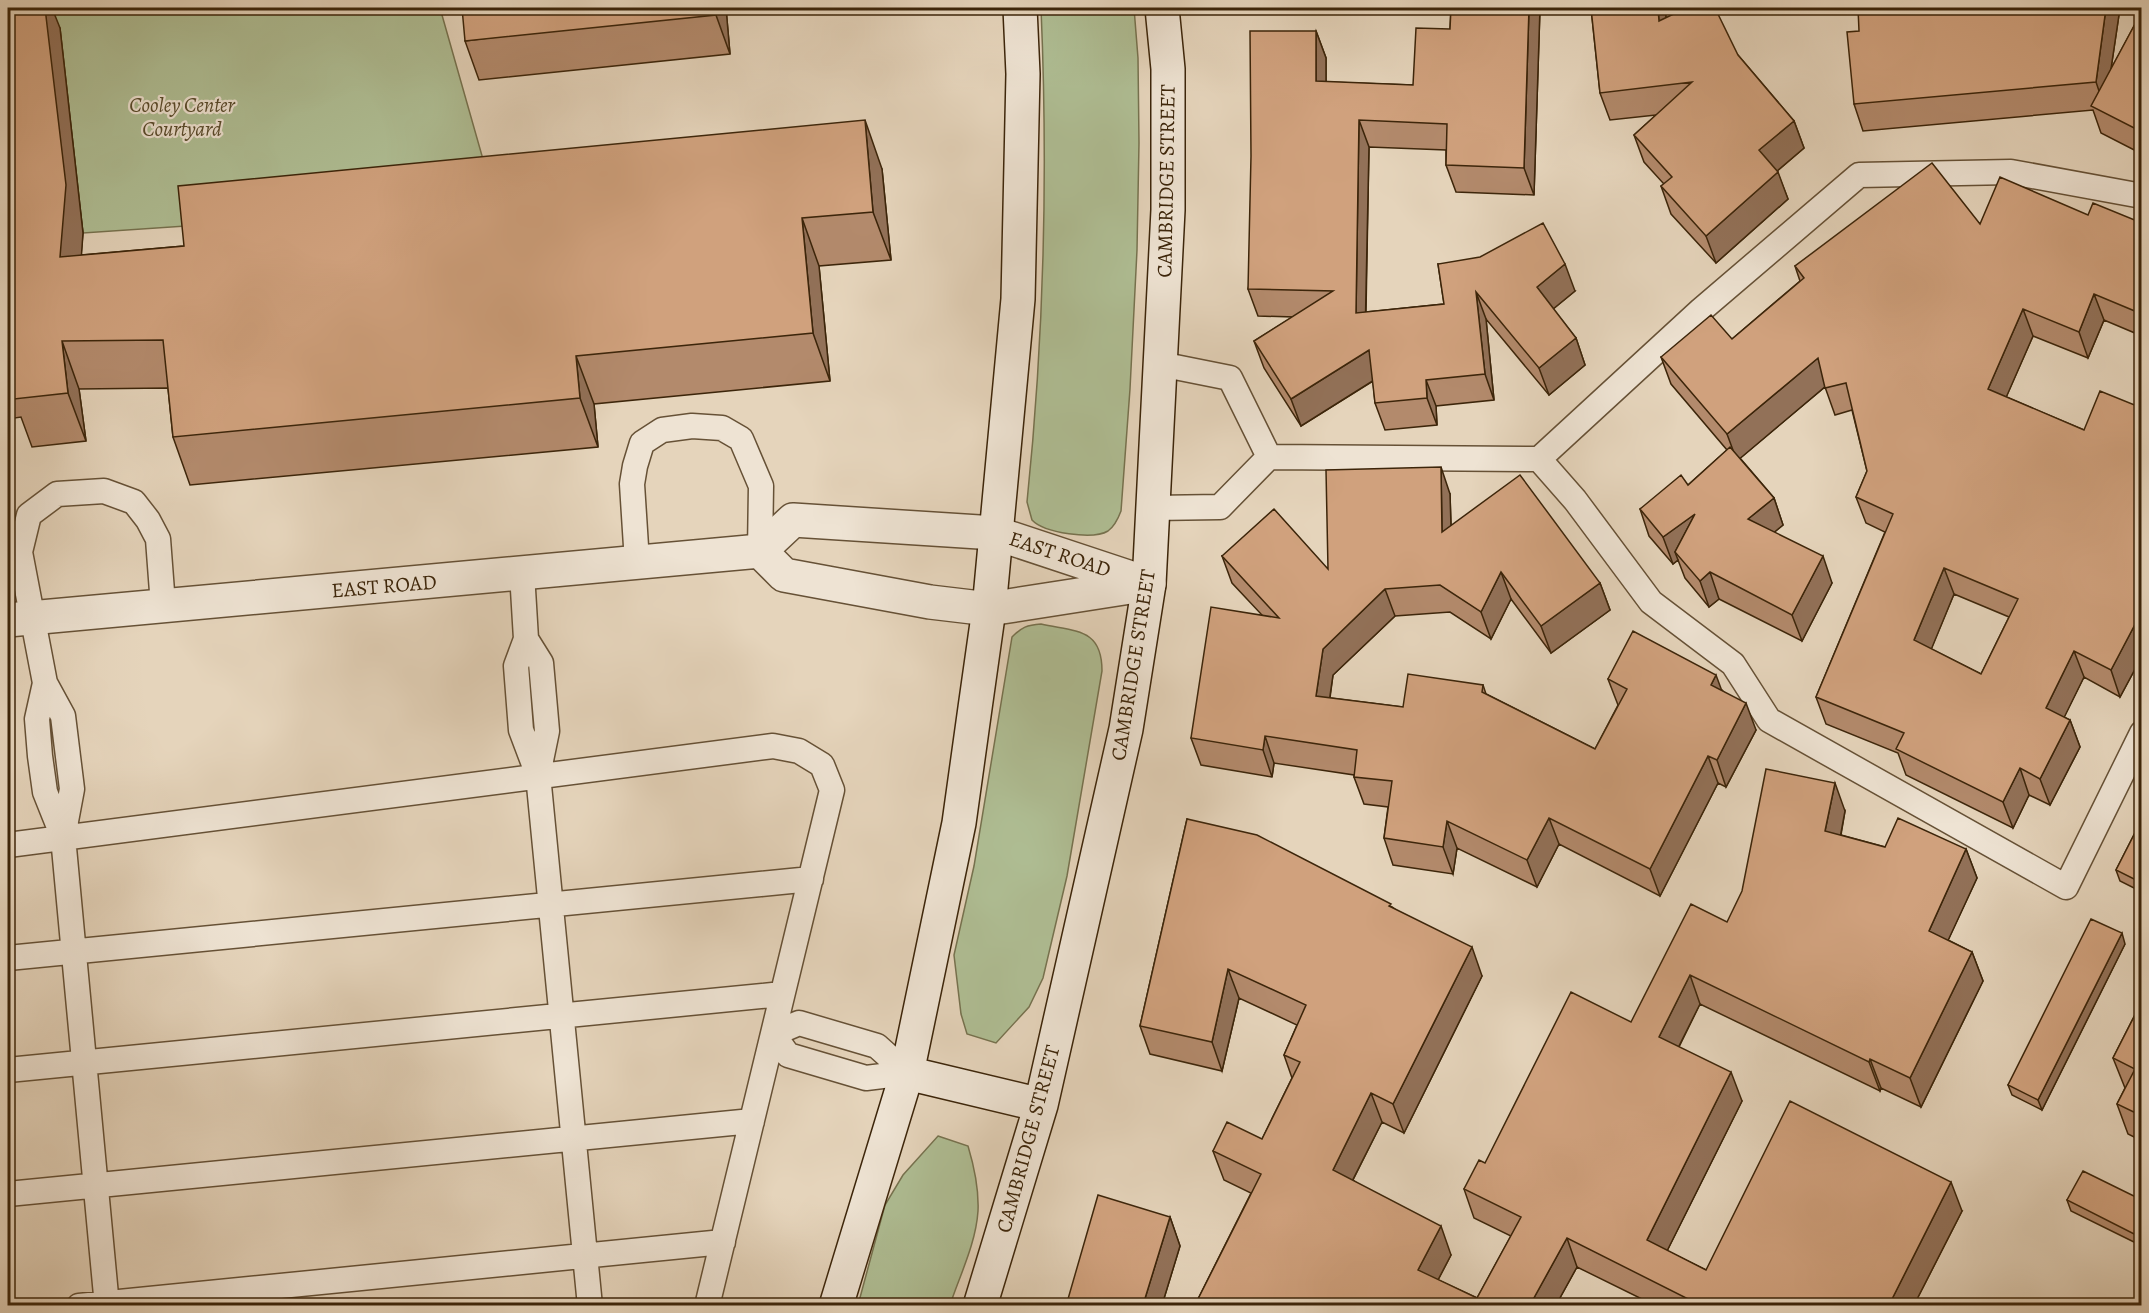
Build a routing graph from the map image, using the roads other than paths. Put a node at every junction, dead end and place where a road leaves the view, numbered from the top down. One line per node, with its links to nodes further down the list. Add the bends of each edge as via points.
1 (1020, 8): 8 (street, via 1023,74 1018,299)
2 (1162, 8): 4 (street, CAMBRIDGE STREET, via 1168,69 1168,210)
3 (2142, 196): 6 (lane, via 2011,172 1858,175 1701,310)
4 (1160, 364): 5 (lane, via 1230,378); 7 (street, CAMBRIDGE STREET)
5 (1269, 457): 6 (lane); 7 (lane, via 1220,507)
6 (1539, 459): 16 (lane, via 1575,500 1651,602 1733,664 1769,720 2066,887)
7 (1153, 508): 12 (street, CAMBRIDGE STREET)
8 (996, 533): 9 (street, EAST ROAD, via 793,520); 12 (street, EAST ROAD); 14 (street)
9 (760, 551): 10 (street, EAST ROAD); 10 (lane, via 761,486 741,439 722,428 692,426 662,430 642,443 632,484); 14 (street, EAST ROAD, via 784,575)
10 (637, 562): 11 (street, EAST ROAD)
11 (522, 573): 13 (street, EAST ROAD); 17 (lane, via 526,639 541,663 547,731)
12 (1149, 584): 14 (street, EAST ROAD); 30 (street, CAMBRIDGE STREET, via 1126,729)
13 (163, 605): 15 (street, EAST ROAD); 15 (lane, via 158,539 134,502 104,491 57,494 29,515 20,552)
14 (989, 609): 29 (street, via 959,823)
15 (20, 619): 18 (lane, via 45,683 63,716 72,789)
16 (2142, 733)
17 (538, 775): 18 (lane); 20 (lane, via 773,746 799,751 822,765 832,790); 21 (lane)
18 (63, 837): 19 (lane); 22 (lane)
19 (8, 845)
20 (811, 879): 21 (lane); 24 (lane)
21 (551, 904): 22 (lane); 25 (lane)
22 (74, 951): 23 (lane); 27 (lane)
23 (8, 958)
24 (782, 994): 25 (lane); 26 (lane)
25 (561, 1016): 27 (lane); 32 (lane)
26 (773, 1034): 29 (lane, via 788,1055 866,1078); 29 (lane, via 799,1023 877,1046); 31 (lane)
27 (84, 1063): 28 (lane); 33 (lane)
28 (8, 1070)
29 (907, 1073): 30 (street); 41 (street)
30 (1041, 1105): 42 (street, CAMBRIDGE STREET)
31 (752, 1121): 32 (lane); 35 (lane)
32 (574, 1139): 33 (lane); 36 (lane)
33 (96, 1186): 34 (lane); 37 (lane)
34 (8, 1194)
35 (723, 1242): 36 (lane); 40 (lane)
36 (585, 1255): 37 (lane); 39 (lane)
37 (107, 1304): 38 (lane)
38 (79, 1305)
39 (590, 1305)
40 (707, 1305)
41 (836, 1305)
42 (980, 1305)

